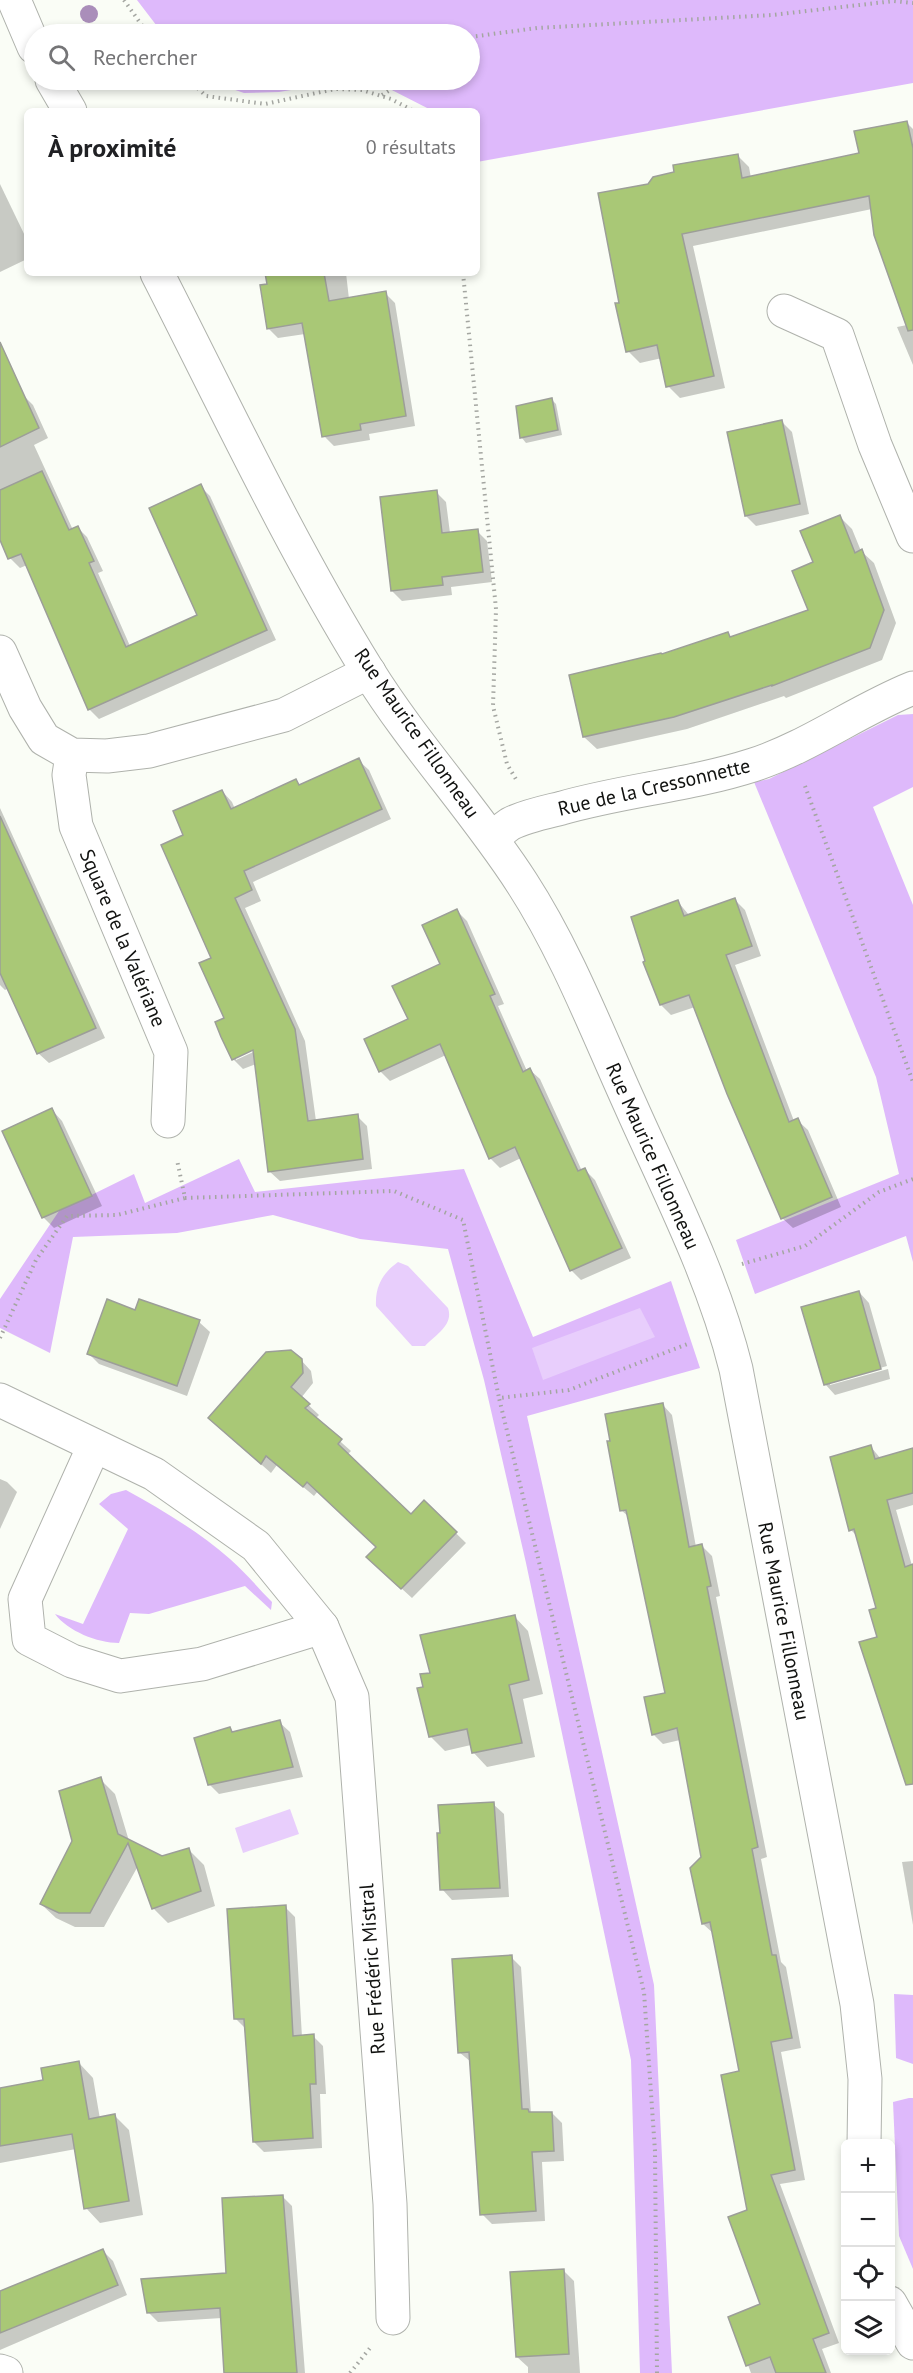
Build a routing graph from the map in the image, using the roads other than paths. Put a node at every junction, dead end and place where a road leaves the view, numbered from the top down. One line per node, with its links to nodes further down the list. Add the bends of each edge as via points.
1 (14, 0): 2 (street)
2 (24, 24)
3 (58, 90): 4 (street)
4 (68, 108)
5 (159, 276): 9 (street, Rue Maurice Fillonneau, via 295,541)
6 (784, 311): 7 (street, via 837,335 875,445)
7 (913, 536)
8 (0, 652): 11 (street, via 44,739)
9 (369, 672): 11 (street, via 284,716 149,751); 12 (street, Rue Maurice Fillonneau)
10 (913, 688): 12 (street, Rue de la Cressonnette, via 754,764 537,815 512,823)
11 (72, 755): 13 (street, Square de la Valériane, via 69,775 76,826 171,1052)
12 (492, 838): 17 (street, Rue Maurice Fillonneau, via 542,914 569,968 707,1276 726,1329 857,2004 866,2079)
13 (168, 1121)
14 (0, 1400): 15 (street, Rue Frédéric Mistral)
15 (94, 1446): 16 (street, Rue Frédéric Mistral, via 154,1474 256,1546); 16 (street, via 24,1599 29,1639 72,1661 120,1676 202,1664)
16 (322, 1627): 19 (street, Rue Frédéric Mistral, via 352,1698 390,2204)
17 (864, 2139)
18 (895, 2310): 20 (street)
19 (393, 2318)
20 (913, 2343)
21 (0, 2371): 22 (street)
22 (6, 2373)

